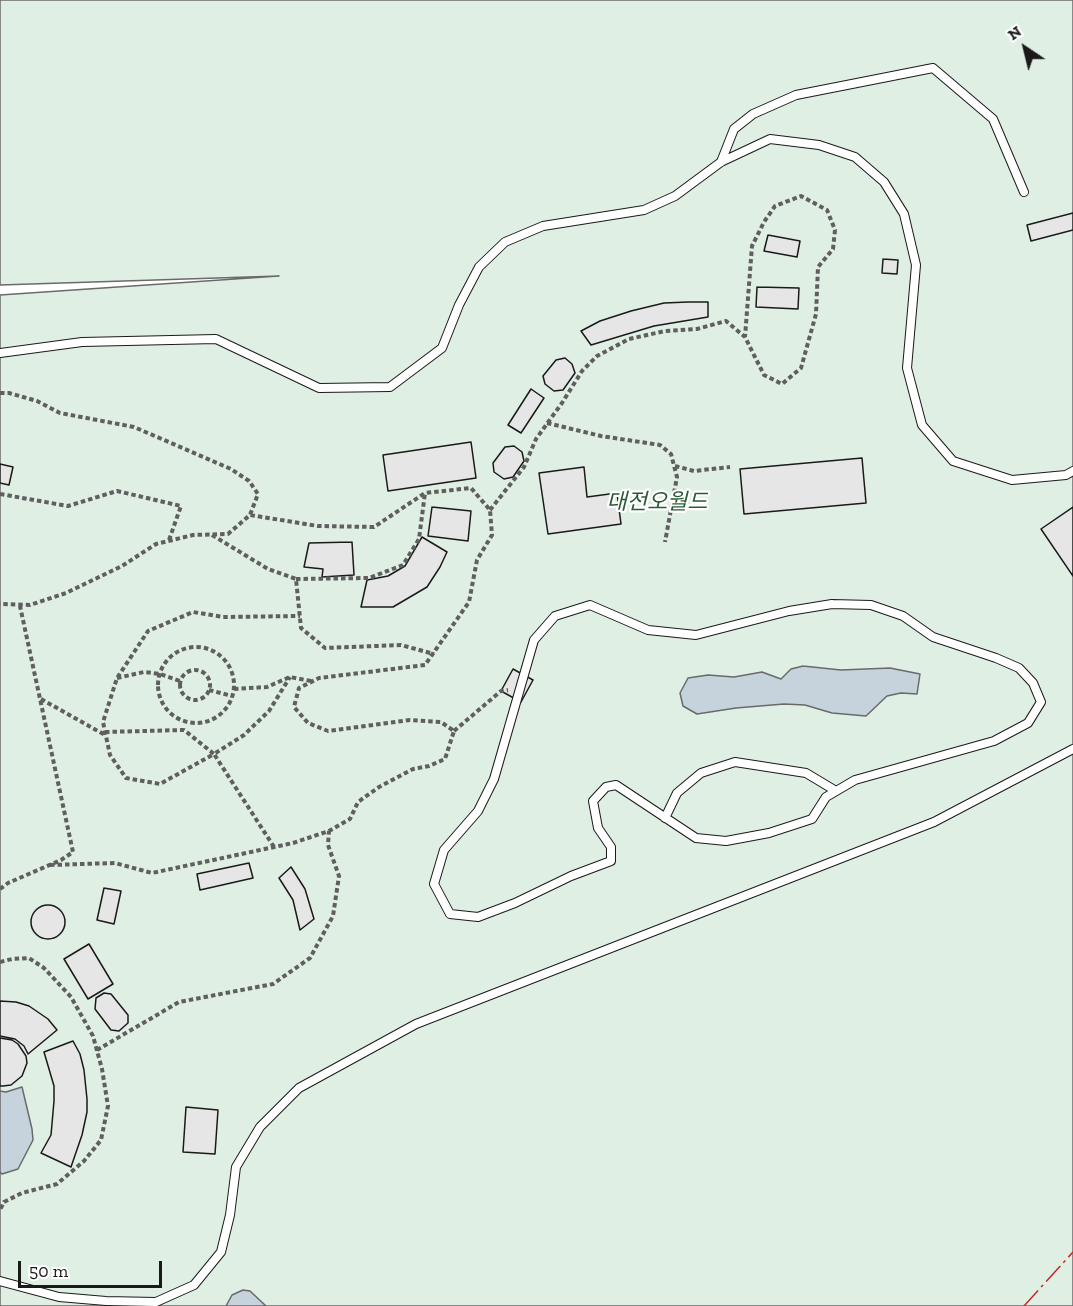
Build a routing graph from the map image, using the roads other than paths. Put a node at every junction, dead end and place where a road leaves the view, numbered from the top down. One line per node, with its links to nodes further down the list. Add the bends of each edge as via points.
1 (721, 162): 2 (lane, via 735,129 753,114 796,95 933,68 993,119); 3 (lane, via 675,196 644,210 543,226 505,242 479,267 442,348 390,387 319,388 216,339 82,342); 4 (lane, via 770,139 819,145 855,157 884,182 904,214 916,265 906,368 922,425 952,461 1012,480)
2 (1024, 192)
3 (0, 353)
4 (1073, 471)
5 (1073, 749): 8 (lane, via 934,822 416,1024 299,1088 260,1127 236,1167 221,1251 194,1285 156,1302 106,1301 59,1298)
6 (836, 791): 7 (lane, via 826,797 812,819 770,833 726,841 696,838); 7 (lane, via 806,772 735,762 701,773 677,793); 7 (lane, via 855,780 994,741 1028,723 1041,702 1033,683 1019,668 933,637 903,616 871,605 832,604 789,611 696,635 648,630 590,605 555,616 534,640 494,779 478,811 444,850 434,884 450,914 478,917 611,861 611,847 598,828 593,801 606,787 616,785)
7 (665, 818)
8 (0, 1281)

